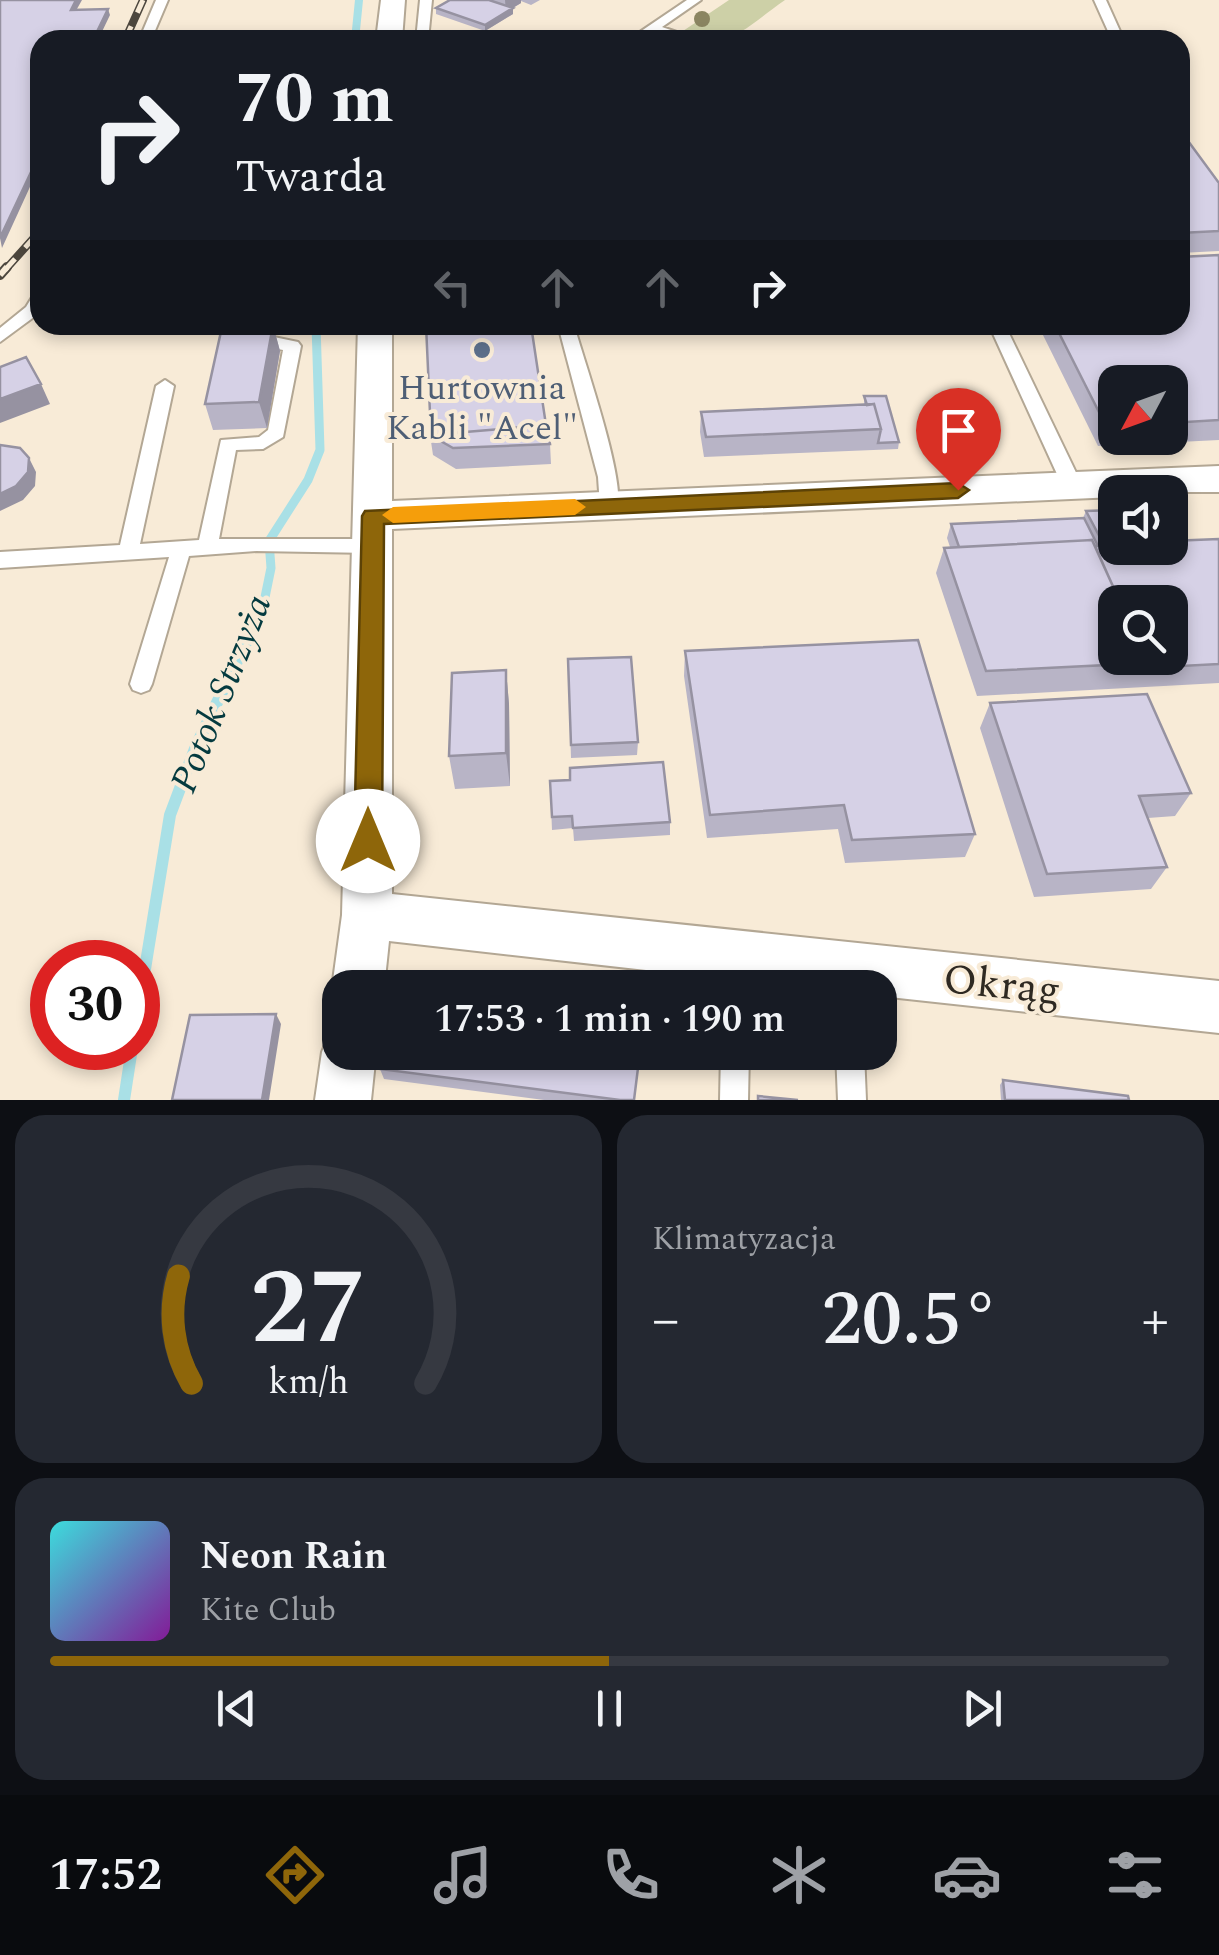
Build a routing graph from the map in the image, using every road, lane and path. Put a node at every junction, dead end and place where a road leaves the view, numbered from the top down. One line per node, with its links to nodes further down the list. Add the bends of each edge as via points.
1 (162, 0): 7 (lane)
2 (393, 0): 8 (street)
3 (426, 0): 9 (lane)
4 (695, 0): 6 (lane)
5 (1100, 0): 12 (lane)
6 (653, 28): 10 (lane); 11 (lane)
7 (149, 30)
8 (390, 30)
9 (423, 30)
10 (650, 30)
11 (660, 30)
12 (1114, 30)
13 (30, 312): 18 (lane)
14 (261, 335): 24 (lane, via 292,346 277,433 262,442 228,444)
15 (375, 335): 23 (street)
16 (569, 335): 22 (lane)
17 (1003, 335): 21 (lane)
18 (0, 337)
19 (165, 386): 26 (lane)
20 (1219, 479): 21 (street)
21 (1072, 485): 22 (street)
22 (610, 506): 23 (street)
23 (372, 531): 24 (lane); 29 (street)
24 (207, 548): 25 (lane)
25 (182, 550): 26 (lane); 28 (lane)
26 (128, 553): 27 (lane)
27 (0, 560)
28 (141, 684)
29 (367, 914): 30 (street); 31 (street, Okrąg)
30 (360, 970)
31 (730, 970)
32 (897, 981): 33 (street, Okrąg)
33 (1219, 1008)
34 (347, 1070): 37 (street)
35 (735, 1070): 38 (lane)
36 (851, 1070): 39 (lane)
37 (343, 1100)
38 (734, 1100)
39 (852, 1100)

